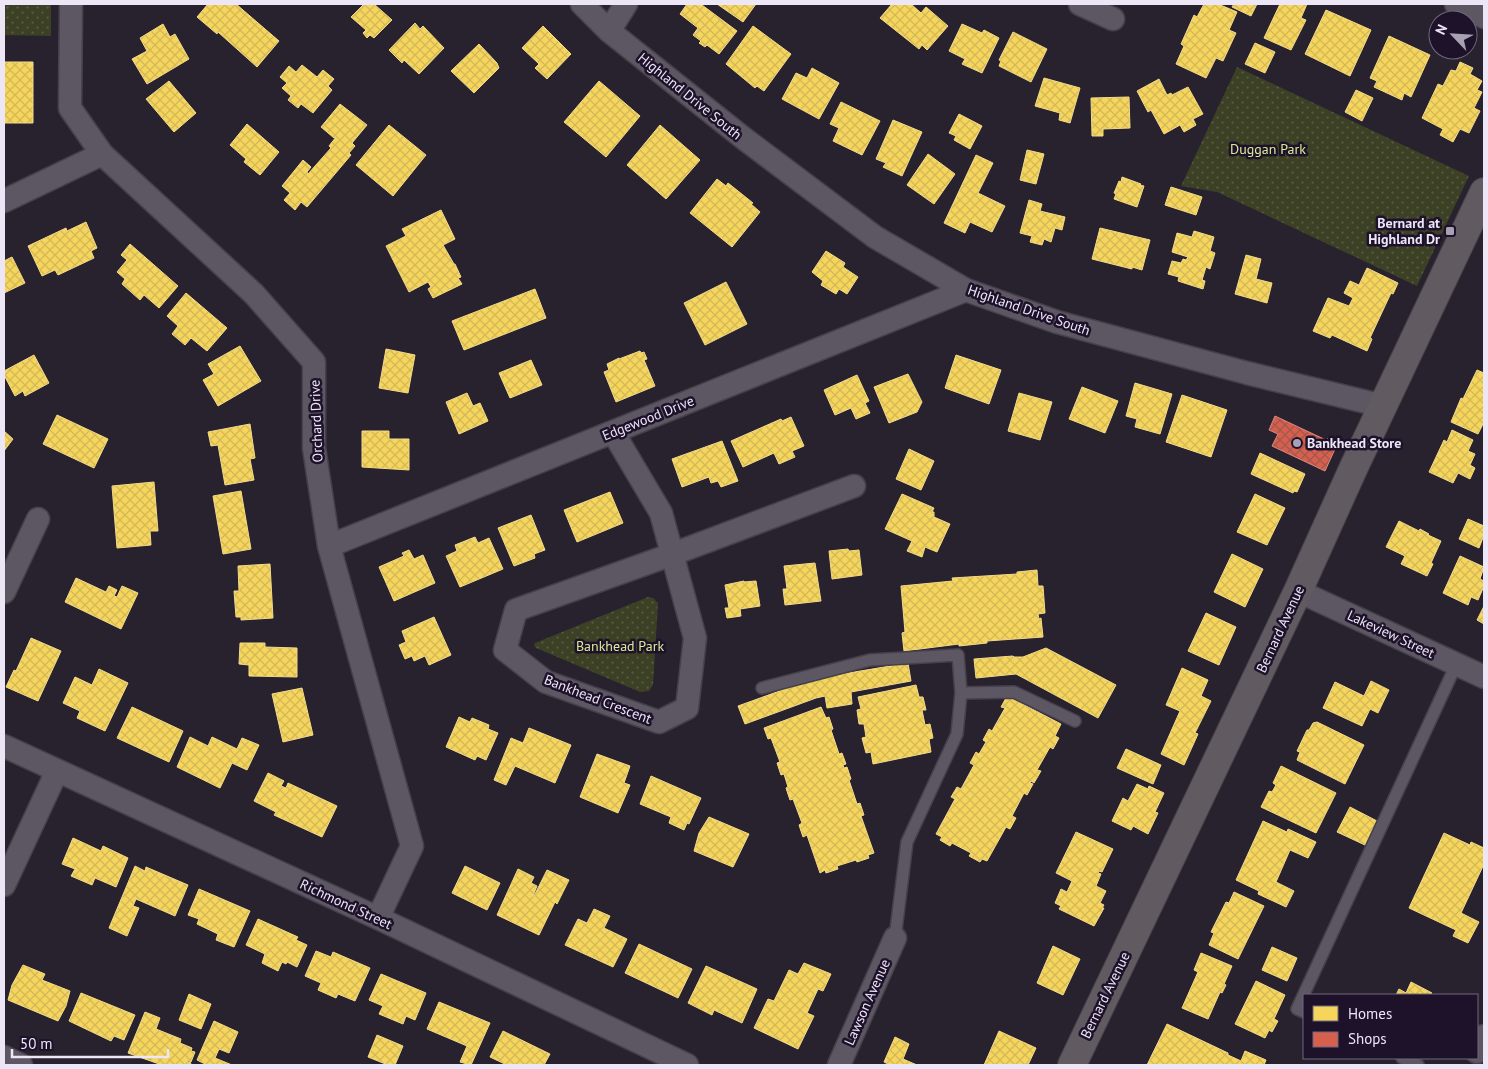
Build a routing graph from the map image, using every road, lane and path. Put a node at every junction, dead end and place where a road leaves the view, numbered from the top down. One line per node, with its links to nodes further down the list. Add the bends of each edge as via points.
1 (70, 4): 9 (street, Orchard Drive, via 70,108)
2 (582, 4): 8 (street, Highland Drive South)
3 (626, 4): 8 (street)
4 (1080, 4): 7 (street)
5 (1456, 4): 6 (street)
6 (1484, 17)
7 (1113, 20)
8 (609, 31): 12 (street, Highland Drive South, via 875,237)
9 (102, 154): 11 (street); 17 (street, Orchard Drive, via 254,294 314,362 314,448)
10 (1484, 192): 13 (street, Bernard Avenue)
11 (4, 201)
12 (966, 290): 13 (street, Highland Drive South, via 1057,322); 14 (street, Edgewood Drive)
13 (1383, 406): 19 (street, Bernard Avenue)
14 (614, 432): 17 (street, Edgewood Drive); 18 (street, Bankhead Crescent, via 661,513)
15 (854, 486): 18 (street, Bankhead Crescent)
16 (38, 519): 20 (street)
17 (329, 546): 29 (street, Orchard Drive, via 412,846)
18 (673, 554): 18 (street, Bankhead Crescent, via 695,638 687,708 659,722 546,682 505,650 516,610)
19 (1298, 591): 21 (street, Lakeview Street); 41 (street, Bernard Avenue)
20 (4, 592)
21 (1456, 664): 22 (street, Lakeview Street); 31 (lane)
22 (1484, 677)
23 (762, 688): 24 (lane, via 870,660 958,655)
24 (961, 693): 25 (lane, via 1014,692); 30 (lane, via 957,734 907,842)
25 (1076, 721)
26 (4, 746): 27 (street, Richmond Street)
27 (57, 771): 28 (street); 29 (street, Richmond Street)
28 (4, 885)
29 (378, 918): 39 (street, Richmond Street)
30 (895, 938): 40 (street, Lawson Avenue)
31 (1304, 994)
32 (1303, 996): 33 (lane, via 1297,1009)
33 (1303, 1012)
34 (1484, 1036): 35 (street)
35 (1478, 1050)
36 (4, 1057): 38 (street)
37 (1404, 1059): 42 (lane)
38 (21, 1065)
39 (687, 1065)
40 (839, 1065)
41 (1072, 1065)
42 (1418, 1065)

